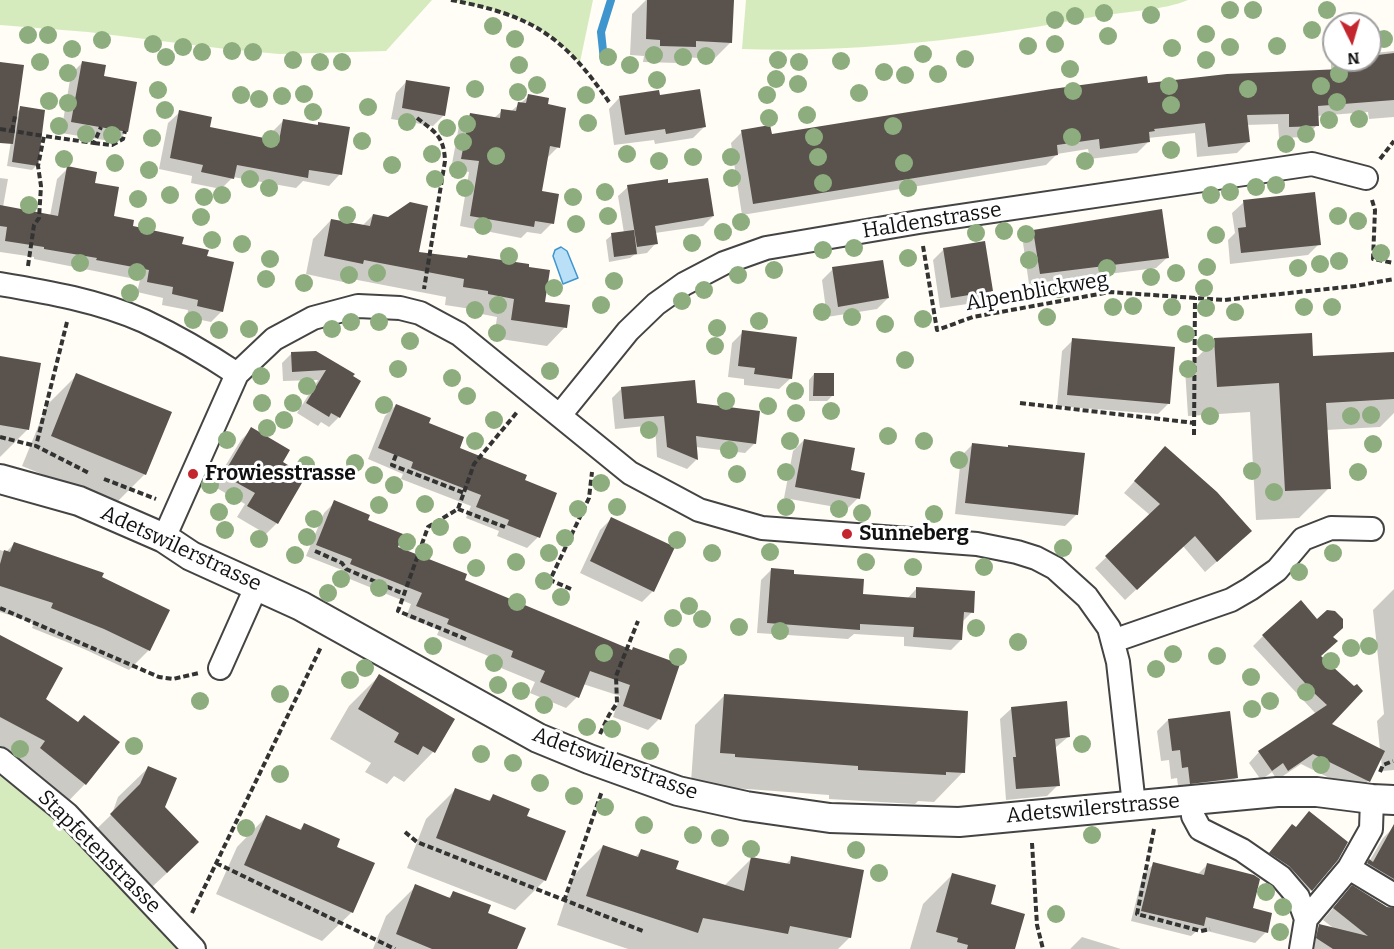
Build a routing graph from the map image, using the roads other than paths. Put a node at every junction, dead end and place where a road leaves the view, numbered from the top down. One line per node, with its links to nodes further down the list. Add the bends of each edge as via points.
1 (1366, 178): 4 (street, Haldenstrasse, via 1312,164 766,248 724,262 656,304 628,331)
2 (0, 284): 3 (street, via 73,298 143,321 206,353)
3 (237, 374): 4 (street, via 274,339 299,324 358,306 400,308 459,334); 7 (street)
4 (560, 415): 9 (street, via 630,473 699,510 742,524 977,544 1036,558 1055,568 1088,597)
5 (0, 479): 7 (street, Adetswilerstrasse, via 79,501)
6 (1372, 529): 9 (street, via 1331,528 1303,539 1277,570 1250,590)
7 (164, 538): 8 (street, Adetswilerstrasse, via 191,556)
8 (257, 585): 10 (street); 14 (street, Adetswilerstrasse, via 538,738 678,791 830,818 959,822)
9 (1113, 641): 14 (street)
10 (220, 668)
11 (0, 759): 18 (street, Stapfetenstrasse, via 68,814)
12 (1191, 800): 13 (street, Adetswilerstrasse, via 1317,792); 14 (street, Adetswilerstrasse); 17 (street, via 1200,829 1242,850 1281,877 1298,897)
13 (1383, 800): 15 (street)
14 (1145, 812)
15 (1349, 868): 16 (street); 17 (street)
16 (1394, 895)
17 (1306, 919): 19 (street)
18 (194, 949)
19 (1301, 949)

